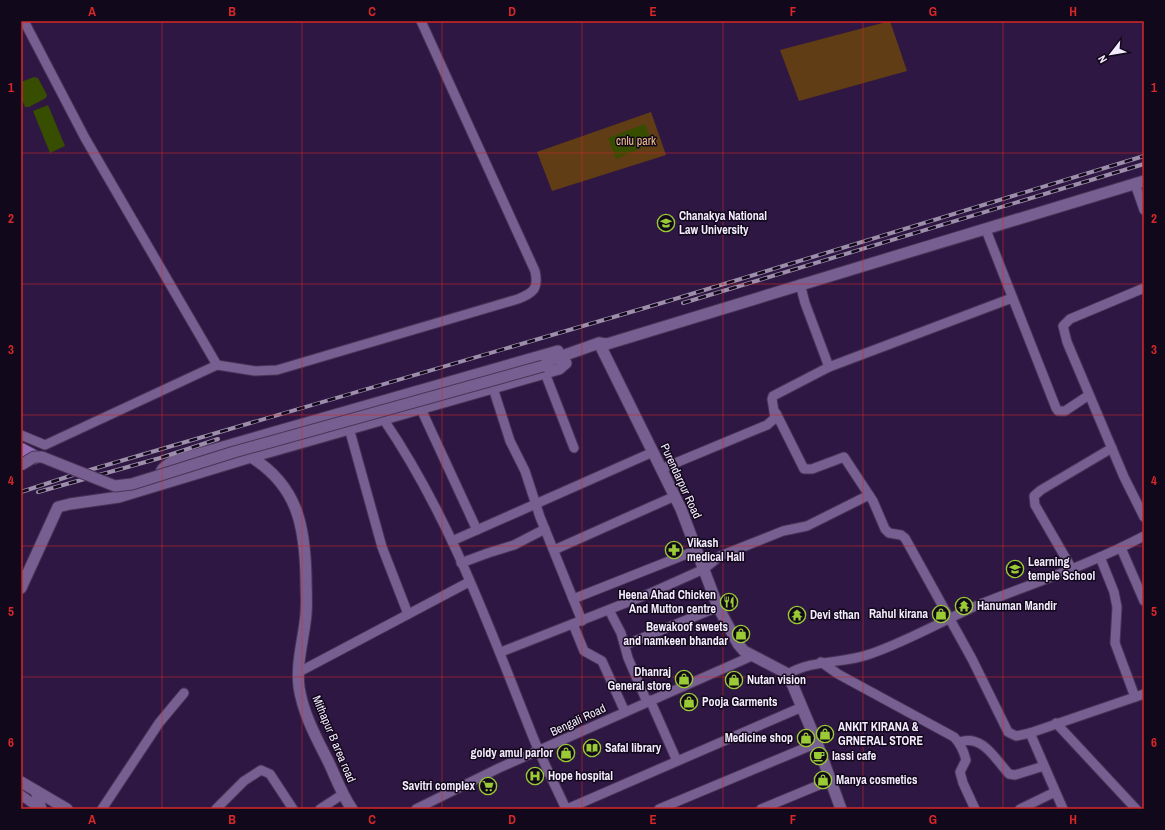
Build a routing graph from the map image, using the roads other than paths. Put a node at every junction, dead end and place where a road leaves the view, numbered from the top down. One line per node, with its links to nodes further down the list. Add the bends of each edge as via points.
1 (24, 21): 12 (street, via 84,138)
2 (422, 21): 12 (street, via 535,271 535,289 518,299 277,370 255,371)
3 (1139, 183): 4 (street); 5 (street)
4 (1144, 210)
5 (986, 230): 6 (street); 8 (street)
6 (800, 284): 9 (street); 13 (street)
7 (1144, 288): 16 (street, via 1070,319 1063,326 1066,342)
8 (1012, 298): 13 (street); 16 (street, via 1058,411 1065,411)
9 (603, 346): 10 (street); 11 (street); 25 (street, Purendarpur Road)
10 (574, 352): 11 (street); 30 (street, via 566,349 555,351 174,461 164,466 160,472)
11 (560, 362): 14 (street, via 548,361)
12 (217, 365): 21 (street, via 45,445)
13 (829, 367): 18 (street, via 773,396)
14 (544, 370): 15 (street); 22 (street); 26 (street, bridge, via 234,452 132,484 115,486 55,460)
15 (493, 388): 17 (street); 33 (street, via 510,441 525,471)
16 (1089, 395): 23 (street)
17 (421, 409): 19 (street); 36 (street)
18 (776, 414): 29 (street, via 768,425); 31 (street, via 804,469 812,469 844,457)
19 (384, 420): 20 (street); 38 (street, via 403,447)
20 (349, 428): 27 (street); 52 (street, via 382,547)
21 (21, 435)
22 (574, 448)
23 (1112, 448): 34 (street); 45 (street, via 1034,496 1035,506)
24 (21, 450): 26 (highway)
25 (653, 452): 29 (street, Purendarpur Road); 33 (street)
26 (34, 457): 28 (street, bridge)
27 (252, 457): 30 (street); 60 (street, Mithapur B area road, via 280,482 293,504 302,529 306,613)
28 (21, 465)
29 (662, 469): 32 (street, Purendarpur Road)
30 (160, 484): 47 (street, via 119,497 58,507)
31 (869, 495): 44 (street, via 807,526 783,531 720,556); 53 (street, via 886,529 905,538)
32 (675, 496): 40 (street); 41 (street, Purendarpur Road)
33 (536, 505): 35 (street); 36 (street)
34 (1144, 517)
35 (545, 529): 40 (street); 43 (street, via 514,545)
36 (477, 530): 38 (street)
37 (1144, 536): 39 (street)
38 (452, 541): 43 (street)
39 (1121, 548): 42 (street); 49 (street)
40 (554, 550): 48 (street)
41 (697, 550): 44 (street, Purendarpur Road); 48 (street)
42 (1100, 557): 45 (street); 64 (street, via 1117,607 1115,643)
43 (462, 563): 46 (street)
44 (704, 569): 50 (street, Purendarpur Road); 51 (street)
45 (1072, 569): 53 (street)
46 (469, 582): 52 (street); 57 (street)
47 (21, 588)
48 (573, 599): 54 (street)
49 (1144, 601)
50 (718, 606): 56 (street); 58 (street, Purendarpur Road, via 738,644)
51 (609, 610): 54 (street); 56 (street)
52 (408, 614): 60 (street)
53 (951, 618): 59 (street, via 869,655 850,660); 69 (street, via 1008,732 1016,736)
54 (582, 621): 55 (street)
55 (573, 624): 57 (street); 67 (street, via 584,651 597,657 604,665)
56 (625, 645): 65 (street, via 634,672)
57 (501, 652): 72 (street)
58 (752, 656): 61 (street, Purendarpur Road); 65 (street, Bengali Road)
59 (821, 662): 61 (street); 70 (street, via 838,674 948,732)
60 (299, 672): 79 (street, Mithapur B area road, via 299,688 309,720)
61 (788, 674): 66 (street)
62 (184, 693): 83 (street, via 159,723)
63 (1144, 694): 64 (street)
64 (1135, 697): 68 (street)
65 (649, 701): 67 (street, Bengali Road); 73 (street)
66 (802, 707): 71 (street); 73 (street)
67 (625, 712): 72 (street, Bengali Road)
68 (1056, 723): 69 (street); 96 (street)
69 (1030, 733): 74 (street)
70 (959, 742): 74 (street, via 974,741 985,746 1010,774 1015,775); 93 (street, via 966,760 960,772 961,777)
71 (817, 743): 75 (street); 90 (street)
72 (540, 751): 88 (street, Bengali Road); 89 (street)
73 (677, 761): 89 (street)
74 (1044, 766): 78 (street)
75 (831, 780): 91 (street); 92 (street)
76 (21, 782): 77 (street)
77 (36, 791): 81 (street); 82 (street)
78 (1055, 792): 94 (street); 95 (street)
79 (343, 794): 86 (street); 87 (street, Mithapur B area road)
80 (21, 795): 81 (street)
81 (40, 808)
82 (67, 809)
83 (102, 809)
84 (216, 809): 85 (street, via 244,781 261,770 270,774)
85 (293, 809)
86 (320, 809)
87 (352, 809)
88 (416, 809)
89 (567, 809)
90 (659, 809)
91 (761, 809)
92 (841, 809)
93 (975, 809)
94 (1020, 809)
95 (1063, 809)
96 (1136, 809)

